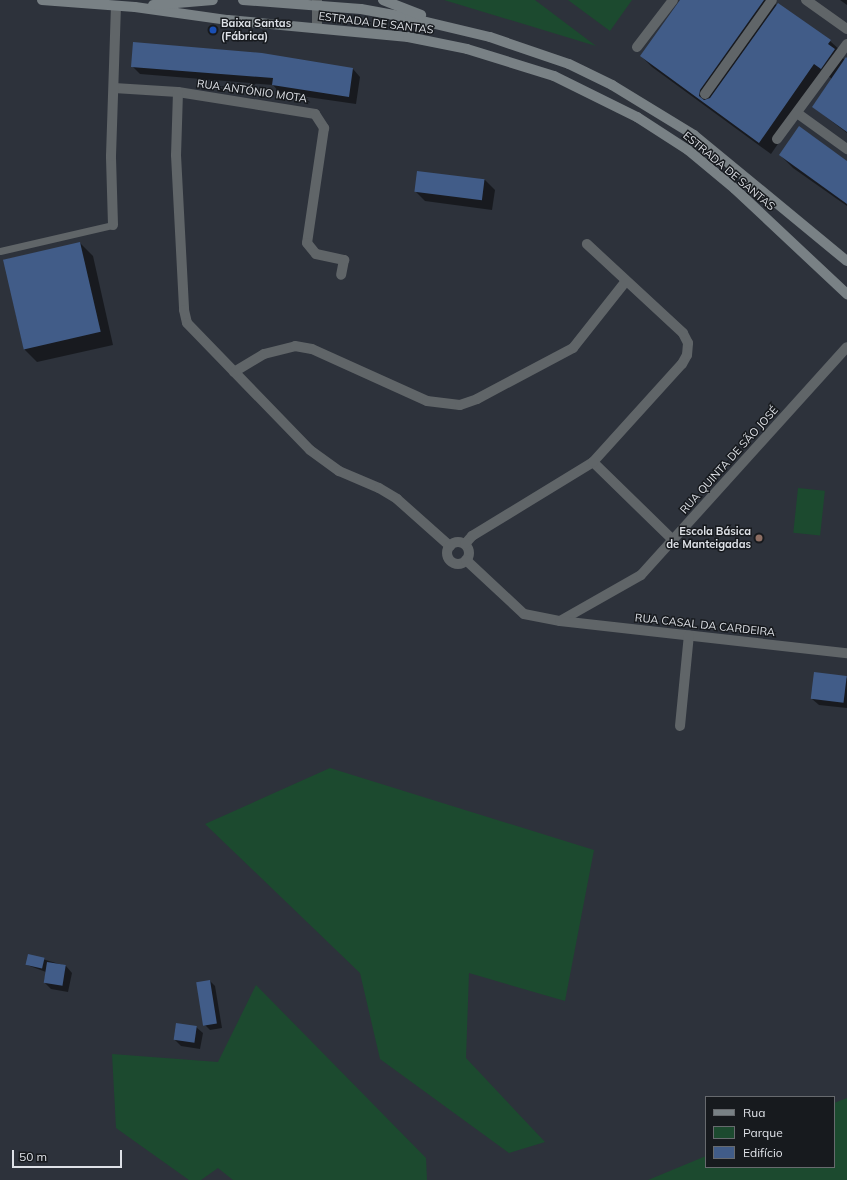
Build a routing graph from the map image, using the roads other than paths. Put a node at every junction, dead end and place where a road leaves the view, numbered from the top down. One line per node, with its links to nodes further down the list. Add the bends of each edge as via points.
1 (42, 0): 9 (main road, ESTRADA DE SANTAS)
2 (212, 0): 10 (main road, ESTRADA DE SANTAS)
3 (243, 0): 8 (main road, ESTRADA DE SANTAS)
4 (383, 0): 11 (main road)
5 (673, 0): 15 (street)
6 (772, 0): 18 (street)
7 (806, 0): 13 (street)
8 (316, 2): 11 (main road, ESTRADA DE SANTAS); 12 (street)
9 (116, 6): 10 (main road, ESTRADA DE SANTAS); 16 (street)
10 (135, 7): 12 (main road, ESTRADA DE SANTAS, via 228,20)
11 (448, 27): 25 (main road, ESTRADA DE SANTAS, via 529,49 569,64 652,107 730,163)
12 (317, 28): 28 (main road, ESTRADA DE SANTAS, via 408,37 467,49 554,76 609,102 688,150 801,248)
13 (847, 29)
14 (847, 44): 19 (street)
15 (637, 47)
16 (114, 88): 17 (street, RUA ANTÓNIO MOTA); 22 (street)
17 (178, 92): 26 (street, RUA ANTÓNIO MOTA, via 312,112 320,119 324,128 308,242 316,254 344,260); 30 (street, via 176,155 185,317)
18 (705, 94)
19 (797, 113): 20 (street); 21 (street)
20 (777, 139)
21 (847, 149)
22 (113, 224): 24 (lane)
23 (587, 244): 27 (street)
24 (0, 251)
25 (847, 261)
26 (341, 275)
27 (626, 281): 30 (street, via 573,348 478,399 460,405 427,402 312,349 295,346 264,354); 31 (street, via 683,333 688,343 687,355 682,364)
28 (847, 294)
29 (847, 347): 32 (street, RUA QUINTA DE SÃO JOSÉ)
30 (234, 372): 34 (street, via 324,462 397,499)
31 (593, 462): 32 (street); 33 (street, via 472,536)
32 (673, 540): 36 (street, RUA QUINTA DE SÃO JOSÉ, via 641,575)
33 (465, 544): 34 (street, via 458,542); 35 (street, via 469,552)
34 (450, 546): 35 (street, via 448,553 451,561 459,564)
35 (466, 560): 36 (street, via 524,614)
36 (560, 621): 37 (street, RUA CASAL DA CARDEIRA)
37 (689, 635): 38 (street, RUA CASAL DA CARDEIRA); 39 (street)
38 (847, 653)
39 (680, 726)

